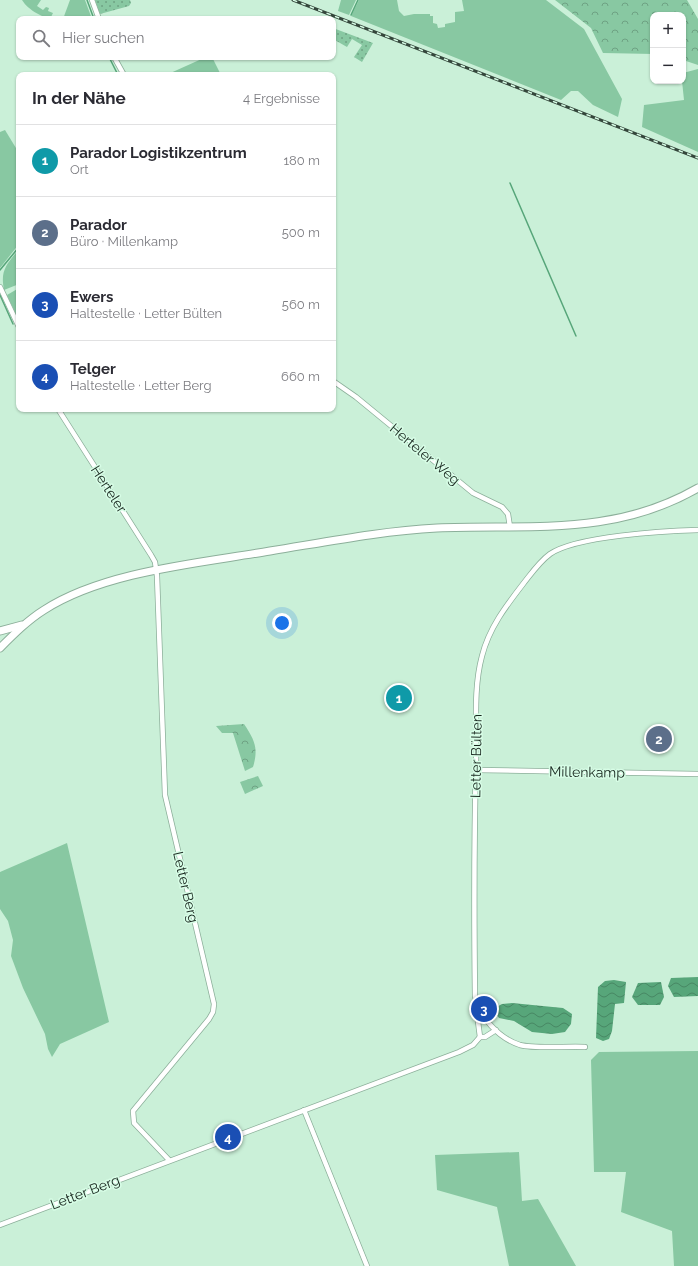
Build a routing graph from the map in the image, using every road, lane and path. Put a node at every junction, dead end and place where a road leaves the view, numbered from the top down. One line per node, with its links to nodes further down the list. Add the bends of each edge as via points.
1 (92, 0): 2 (street)
2 (98, 16)
3 (116, 60): 4 (street)
4 (122, 72)
5 (0, 287): 6 (street)
6 (16, 322)
7 (336, 383): 12 (street, Herteler Weg, via 473,493 502,507 508,514)
8 (60, 412): 14 (street, Herteler, via 151,555)
9 (698, 488): 11 (main road)
10 (698, 495): 11 (main road)
11 (683, 496): 12 (main road, via 649,511 611,520 578,525)
12 (510, 527): 14 (main road, via 438,528 380,534)
13 (698, 530): 18 (street, Letter Bülten, via 670,531 572,544 561,548 541,562 499,617 482,655 478,676)
14 (156, 571): 15 (main road, via 129,576 92,588 45,609); 25 (street, Letter Berg, via 165,795 214,1004 209,1018 133,1112 134,1122)
15 (28, 622): 16 (main road); 17 (main road)
16 (0, 630)
17 (0, 648)
18 (476, 770): 19 (street, Millenkamp); 20 (street, Letter Bülten)
19 (698, 774)
20 (476, 1000): 21 (street, Letter Bülten, via 483,1016); 22 (street)
21 (496, 1030): 22 (street, via 485,1037); 23 (street, Letter Bülten, via 520,1045)
22 (480, 1037): 24 (street, Letter Berg, via 473,1045 459,1052)
23 (585, 1046)
24 (304, 1110): 25 (street, Letter Berg); 27 (street)
25 (169, 1160): 26 (street, Letter Berg)
26 (0, 1225)
27 (367, 1266)

